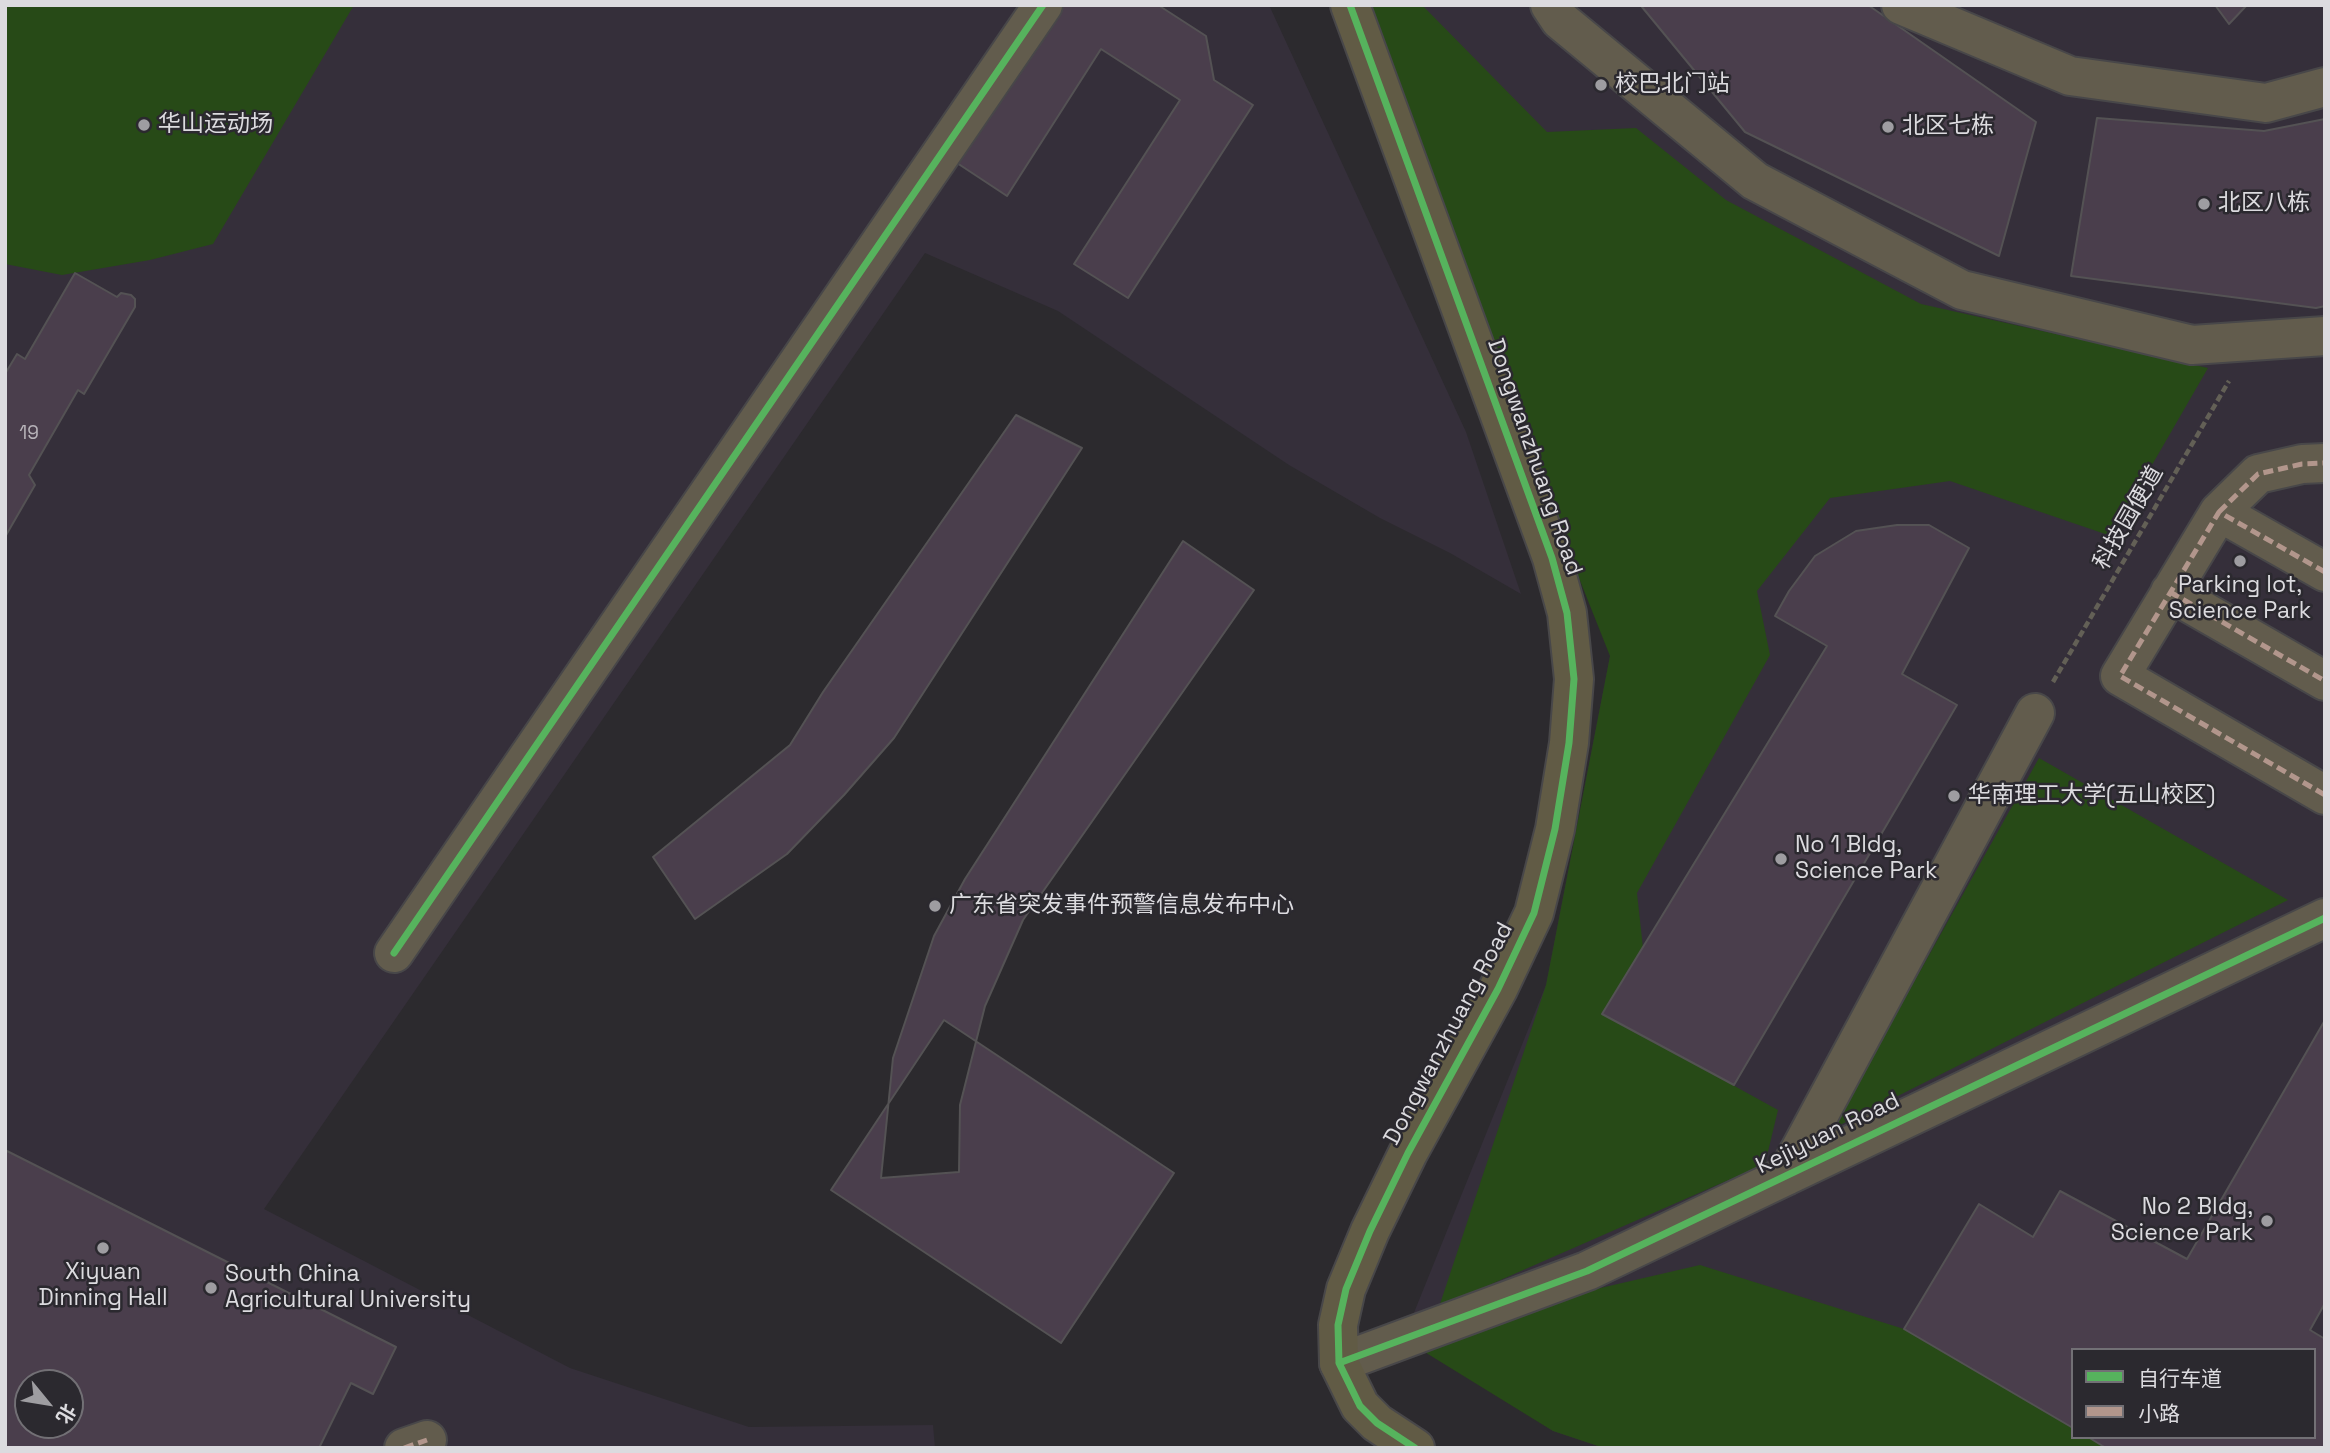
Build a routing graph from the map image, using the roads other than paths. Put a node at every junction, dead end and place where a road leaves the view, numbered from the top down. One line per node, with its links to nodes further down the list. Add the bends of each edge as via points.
1 (1043, 5): 15 (street)
2 (1350, 5): 17 (street, Dongwanzhuang Road, via 1552,558 1567,613 1574,679 1555,829 1534,913 1370,1231 1346,1289 1338,1325)
3 (1550, 5): 6 (street, via 1560,20 1755,181 1962,290 2192,345)
4 (1901, 5): 5 (street, via 2070,76 2266,103)
5 (2325, 87)
6 (2325, 336)
7 (2325, 463): 8 (street, via 2258,474)
8 (2219, 512): 9 (street); 10 (street)
9 (2325, 572)
10 (2170, 592): 11 (street); 13 (street, via 2119,676)
11 (2325, 681)
12 (2035, 713): 16 (street)
13 (2325, 795)
14 (2325, 918): 16 (street, Kejiyuan Road)
15 (394, 953)
16 (1786, 1176): 17 (street, Kejiyuan Road, via 1587,1271)
17 (1339, 1363): 18 (street, Dongwanzhuang Road, via 1360,1406)
18 (1415, 1448)

